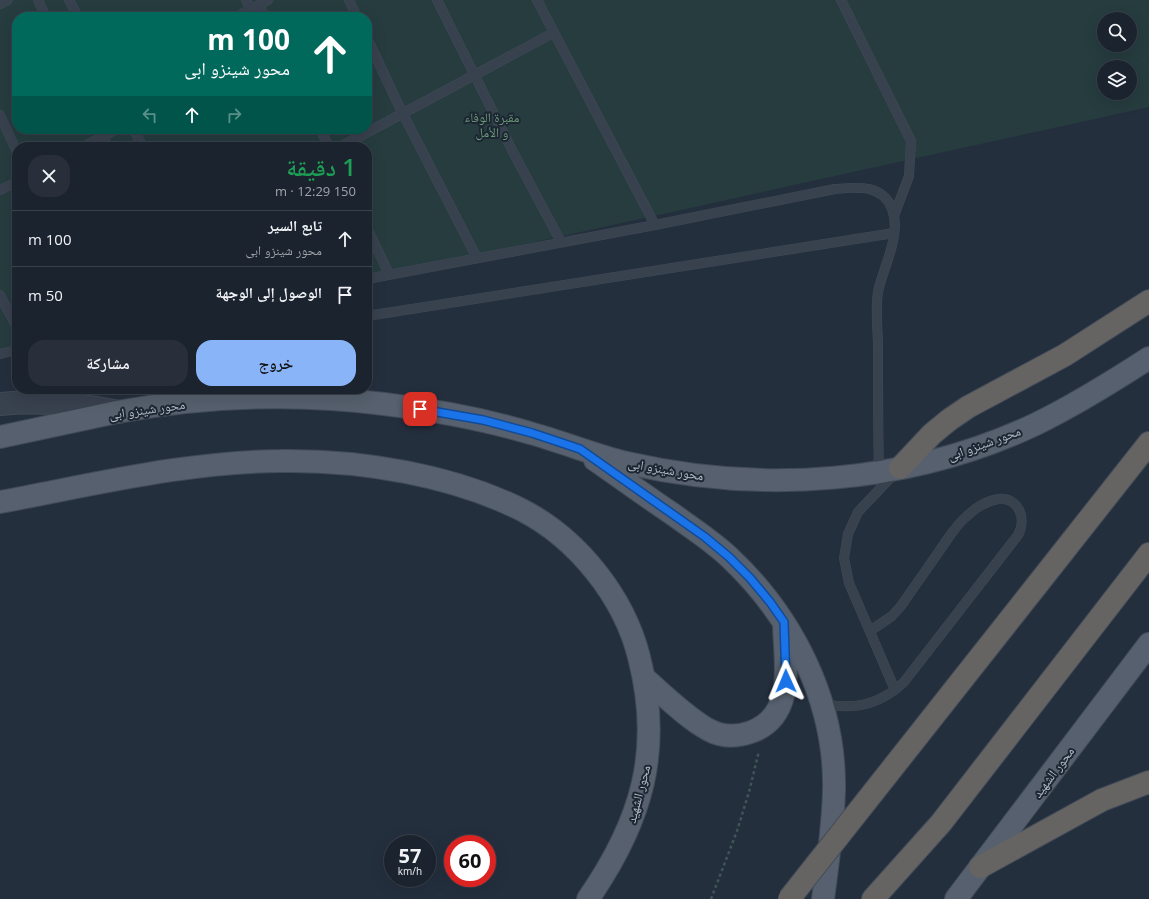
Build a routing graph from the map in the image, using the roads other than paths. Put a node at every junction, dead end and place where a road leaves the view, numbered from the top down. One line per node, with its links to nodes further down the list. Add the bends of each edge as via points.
1 (8, 0): 10 (lane)
2 (38, 0): 13 (lane)
3 (246, 0): 12 (lane)
4 (268, 0): 11 (lane)
5 (349, 0): 17 (lane)
6 (437, 0): 20 (lane)
7 (537, 0): 18 (lane)
8 (841, 0): 31 (lane, via 911,141 909,176)
9 (72, 1): 14 (lane)
10 (0, 4)
11 (259, 5): 12 (lane); 16 (lane)
12 (251, 9): 15 (lane)
13 (44, 12)
14 (76, 12)
15 (245, 12)
16 (262, 12)
17 (355, 12)
18 (553, 33): 20 (lane); 32 (lane)
19 (372, 49): 21 (lane)
20 (474, 75): 21 (lane); 35 (lane)
21 (403, 114): 23 (lane); 36 (lane)
22 (0, 115): 26 (lane)
23 (372, 130)
24 (100, 134): 27 (lane)
25 (365, 134): 28 (lane)
26 (12, 142)
27 (89, 142)
28 (350, 142)
29 (12, 184): 30 (lane)
30 (0, 190)
31 (894, 218): 32 (lane, via 893,210 884,196 862,187 831,190); 33 (lane)
32 (655, 225): 35 (lane)
33 (894, 233): 41 (lane); 52 (lane, via 878,293)
34 (372, 238): 37 (lane)
35 (561, 242): 36 (lane)
36 (477, 258): 37 (lane)
37 (389, 274): 38 (lane)
38 (372, 277)
39 (0, 295): 42 (lane)
40 (1149, 301): 51 (highway, via 1066,355 968,407 932,434)
41 (372, 315)
42 (12, 318)
43 (12, 351): 44 (lane)
44 (0, 354)
45 (1149, 358): 51 (main road, محور شينزو ابى, via 1075,404 1034,425 983,445)
46 (0, 404): 47 (street, via 66,403)
47 (119, 412): 48 (main road, محور شينزو ابى); 50 (main road, محور شينزو ابى, via 179,400 281,398 382,403 483,420)
48 (0, 437)
49 (1149, 443): 65 (highway, bridge)
50 (580, 449): 52 (main road, محور شينزو ابى, via 670,472 716,478 809,480); 55 (main road, via 705,537 729,557 770,602)
51 (900, 468): 52 (main road, محور شينزو ابى); 56 (lane, via 858,512 845,546 849,583)
52 (879, 472)
53 (0, 502): 59 (main road, via 177,470 268,461 352,464 447,483 523,511 545,524 570,545 602,580 616,603 638,652)
54 (1149, 554): 67 (highway, via 945,817)
55 (784, 622): 59 (main road, via 785,693 775,715 767,724 756,730 733,736 709,730); 61 (main road, via 806,661)
56 (870, 631): 60 (lane); 60 (lane, via 901,606 966,516 982,505 998,499 1018,507 1023,521 1018,535 908,677)
57 (1149, 644): 58 (main road, محور الشهيد)
58 (1139, 667): 63 (main road, محور الشهيد)
59 (644, 678): 64 (main road, محور الشهيد, via 649,732 643,785 625,839 612,864)
60 (895, 690): 61 (lane, via 876,701 854,706 843,707)
61 (822, 703): 66 (main road, via 831,746 834,790)
62 (1149, 782): 63 (highway, via 1102,800)
63 (980, 868): 68 (main road, محور الشهيد)
64 (588, 899)
65 (789, 899)
66 (823, 899)
67 (873, 899)
68 (956, 899)

